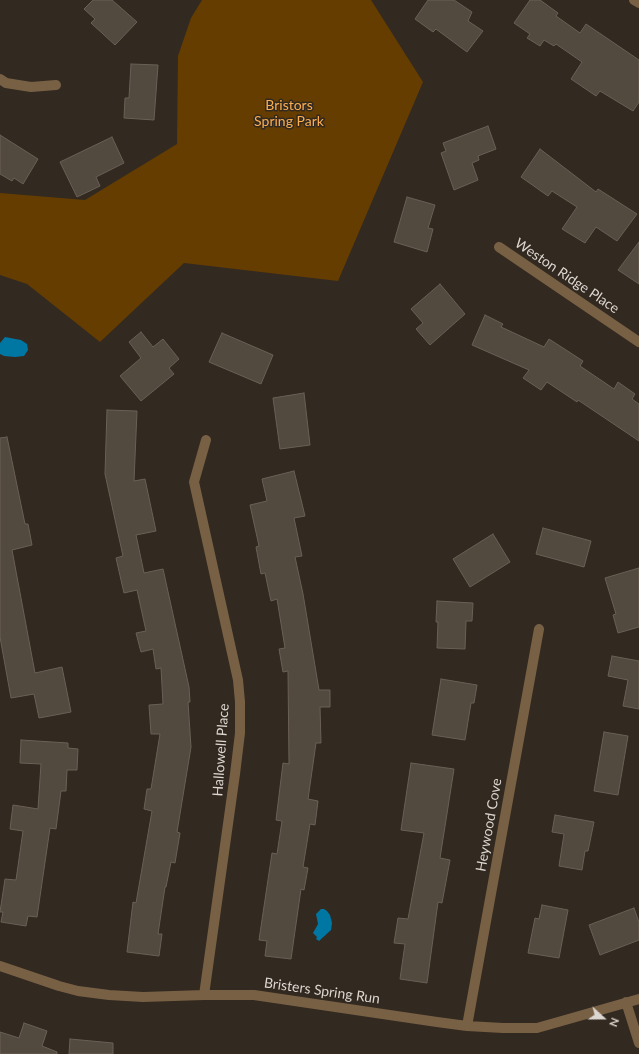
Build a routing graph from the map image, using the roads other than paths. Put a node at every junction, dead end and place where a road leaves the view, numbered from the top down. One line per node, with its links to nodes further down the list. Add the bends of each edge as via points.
1 (634, 0): 2 (street)
2 (639, 3)
3 (0, 79): 4 (street, via 6,83 31,87)
4 (56, 85)
5 (499, 247): 6 (street, Weston Ridge Place)
6 (639, 342)
7 (206, 440): 10 (street, Hallowell Place, via 194,482 238,680 240,733)
8 (539, 629): 13 (street, Heywood Cove)
9 (0, 966): 10 (street, Bristers Spring Run, via 78,991 143,997)
10 (204, 995): 13 (street, Bristers Spring Run, via 254,995)
11 (639, 998): 12 (street, Bristers Spring Run)
12 (626, 1002): 13 (street, Bristers Spring Run, via 537,1028); 14 (street)
13 (467, 1026)
14 (639, 1043)

